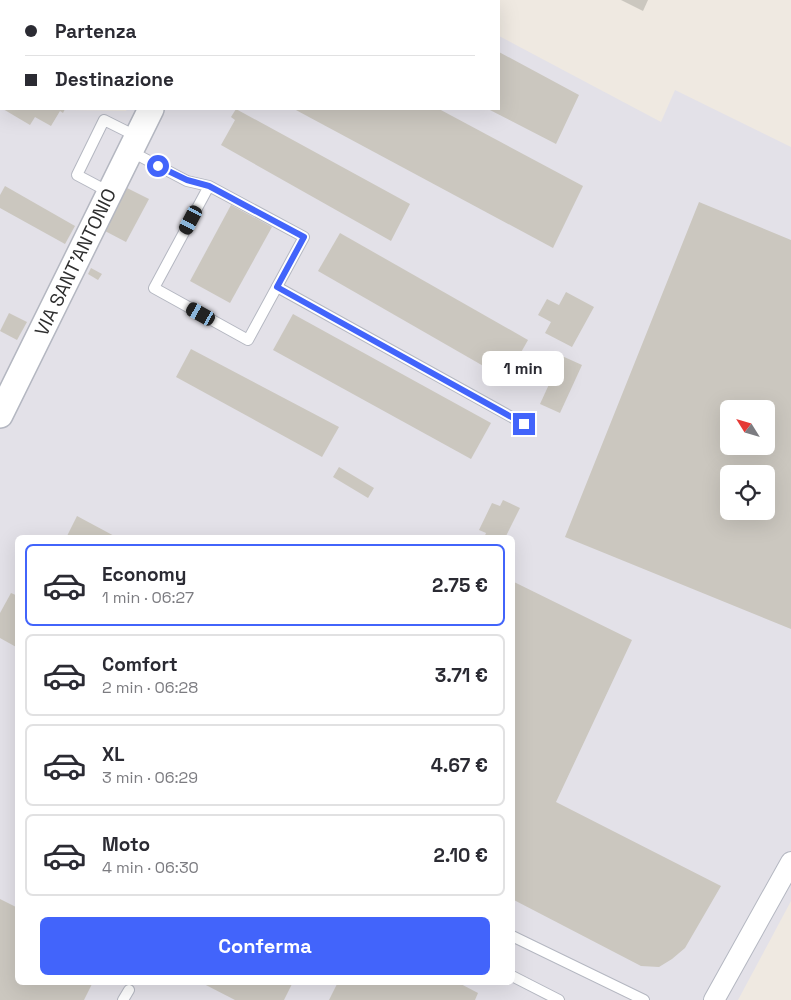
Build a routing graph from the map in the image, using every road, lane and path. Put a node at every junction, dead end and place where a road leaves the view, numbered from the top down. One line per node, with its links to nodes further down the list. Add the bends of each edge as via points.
1 (150, 110): 2 (street, VIA SANT'ANTONIO)
2 (133, 144): 3 (lane, via 187,180); 4 (street, VIA SANT'ANTONIO); 4 (lane, via 104,120 77,175)
3 (209, 186): 5 (lane, via 304,237); 5 (lane, via 154,288 248,340)
4 (109, 192): 6 (street, VIA SANT'ANTONIO)
5 (277, 287): 7 (lane)
6 (0, 415)
7 (524, 424)
8 (791, 862): 15 (street)
9 (515, 937): 14 (lane)
10 (515, 978): 13 (lane)
11 (128, 990): 12 (lane)
12 (124, 1000)
13 (559, 1000)
14 (644, 1000)
15 (714, 1000)

